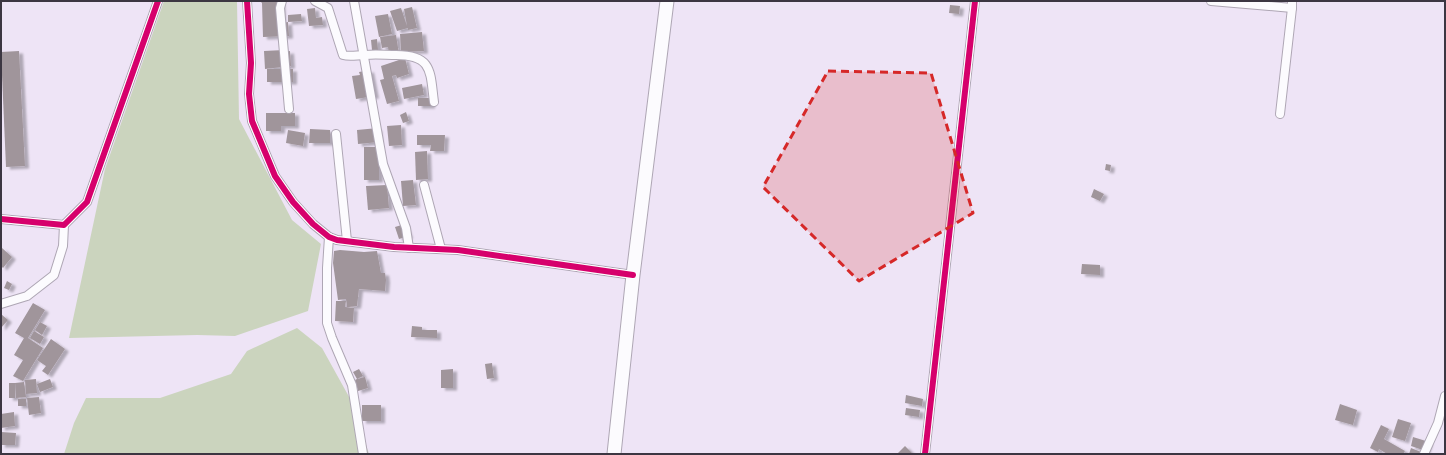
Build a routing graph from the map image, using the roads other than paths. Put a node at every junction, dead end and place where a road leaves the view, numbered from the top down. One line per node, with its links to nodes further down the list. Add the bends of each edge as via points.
1 (158, 1): 17 (street, via 87,202)
2 (247, 1): 18 (street, via 252,121 275,176 308,219)
3 (282, 1): 12 (street, via 280,8)
4 (315, 1): 10 (street, via 328,8 343,55)
5 (354, 1): 10 (street)
6 (667, 1): 22 (main road)
7 (975, 1): 27 (street)
8 (1211, 1): 9 (street)
9 (1292, 5): 13 (street)
10 (365, 55): 11 (street, via 418,57 427,68); 20 (street, via 383,164 406,228)
11 (434, 102)
12 (289, 109)
13 (1280, 114)
14 (336, 134): 19 (street)
15 (424, 185): 21 (street)
16 (1, 219): 17 (street)
17 (64, 225): 23 (street, via 63,246 54,275 27,296)
18 (329, 237): 19 (street); 25 (street, via 327,322 352,385)
19 (347, 241): 20 (street)
20 (409, 248): 21 (street)
21 (441, 249): 22 (street)
22 (633, 275): 26 (main road)
23 (1, 304)
24 (1445, 396): 28 (street, via 1438,423)
25 (363, 454)
26 (614, 454)
27 (925, 454)
28 (1424, 454)

